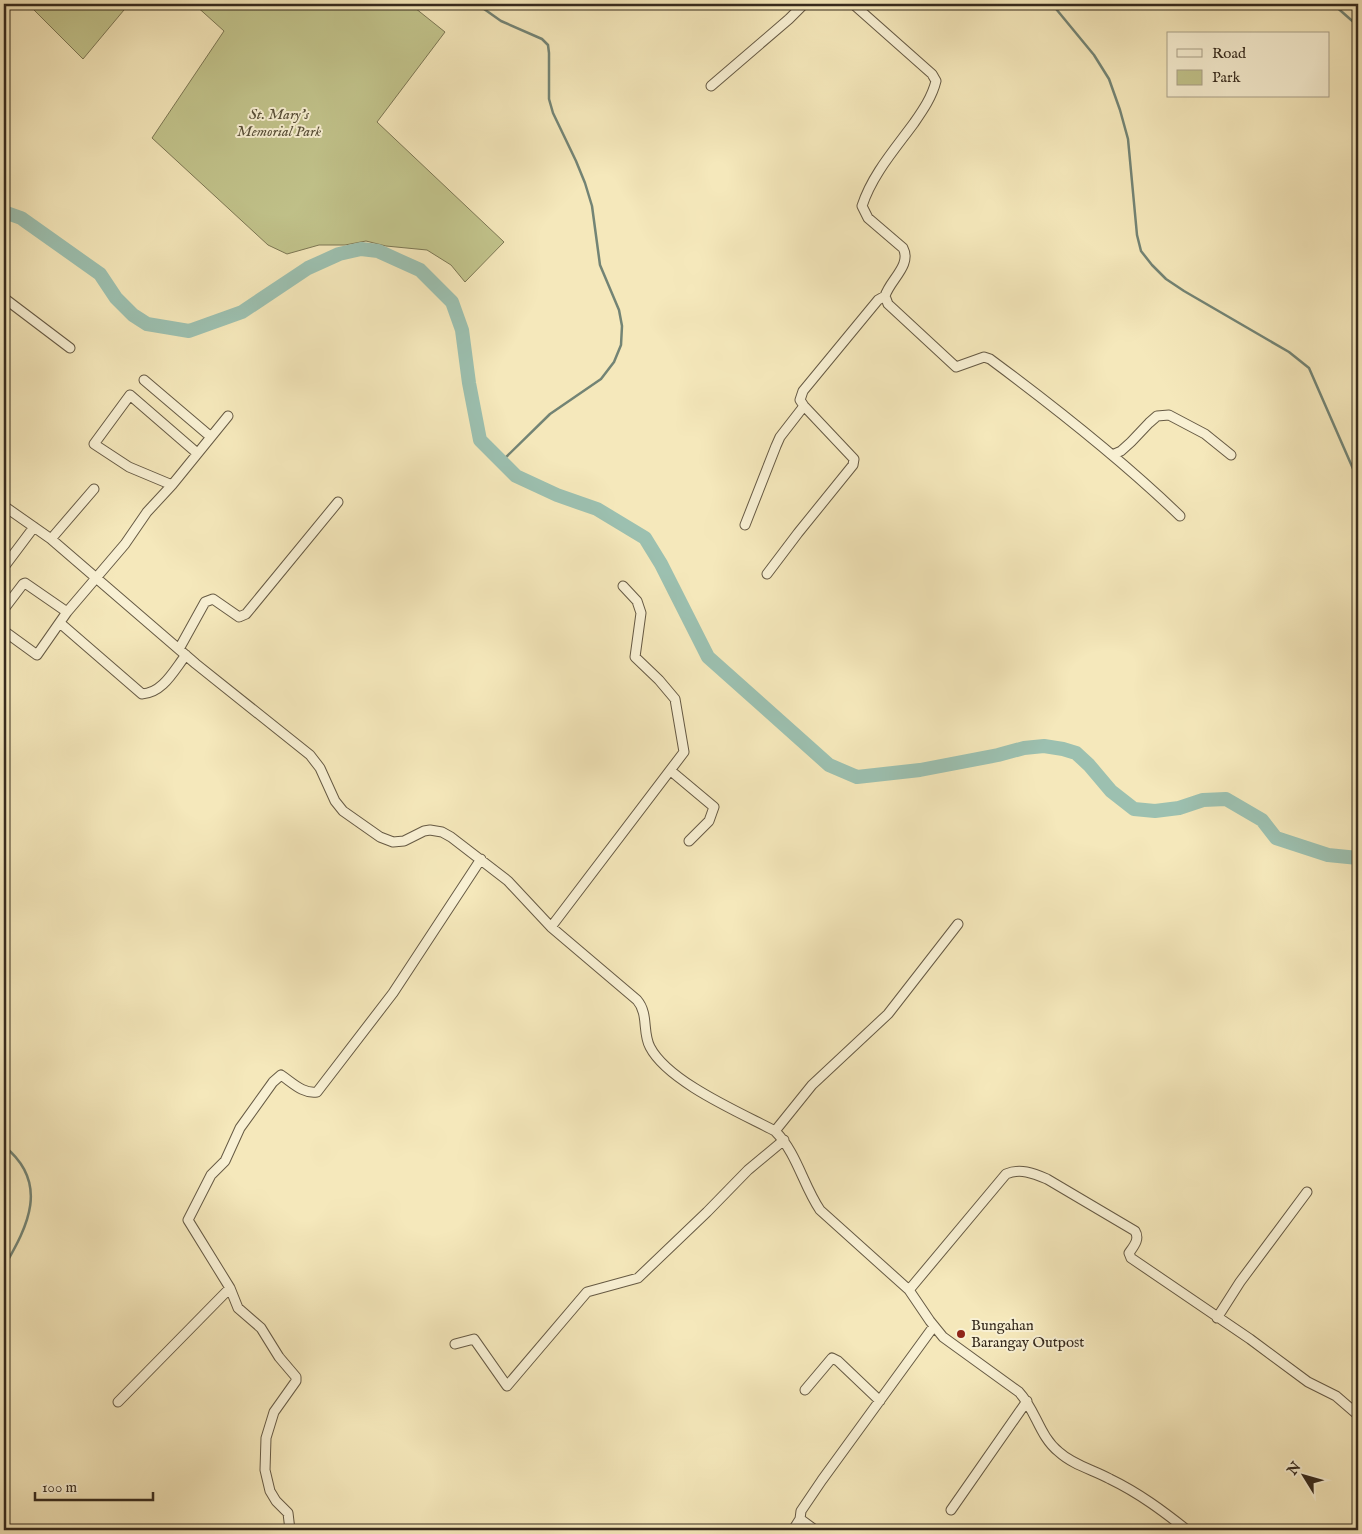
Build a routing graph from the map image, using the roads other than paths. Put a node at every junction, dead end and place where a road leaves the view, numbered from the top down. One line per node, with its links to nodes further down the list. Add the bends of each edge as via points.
1 (804, 4): 3 (street)
2 (853, 4): 4 (street, via 936,81 926,105 867,189 862,206 868,218 906,254 906,261)
3 (711, 86)
4 (885, 296): 8 (street, via 878,300 803,391 800,400); 12 (street, via 888,304 956,367 984,357 990,359)
5 (4, 298): 6 (street)
6 (70, 348)
7 (144, 380): 10 (street)
8 (804, 406): 19 (street, via 776,446); 23 (street, via 854,460 854,465)
9 (228, 416): 10 (street)
10 (211, 437): 11 (street)
11 (197, 454): 14 (street); 14 (street, via 130,395 94,444 129,467)
12 (1112, 455): 13 (street, via 1121,452 1157,416 1169,415 1204,434); 18 (street)
13 (1231, 455)
14 (172, 485): 24 (street, via 147,512)
15 (94, 488): 21 (street)
16 (338, 502): 30 (street, via 246,614 239,617 213,599 205,602)
17 (4, 506): 20 (street)
18 (1180, 516)
19 (745, 525)
20 (34, 527): 21 (street); 22 (street)
21 (51, 539): 24 (street)
22 (4, 567)
23 (767, 574)
24 (97, 578): 27 (street); 30 (street)
25 (623, 586): 31 (street, via 637,601 641,612 635,657 675,700 684,752)
26 (4, 609): 27 (street, via 25,583)
27 (67, 612): 28 (street)
28 (60, 623): 29 (street, via 37,655); 30 (street, via 142,694 150,694 162,687)
29 (4, 631)
30 (182, 652): 33 (street, via 310,755 339,806 380,837 398,842 424,831 442,832)
31 (671, 771): 32 (street, via 714,807 709,821); 35 (street)
32 (689, 841)
33 (481, 859): 35 (street, via 508,881); 39 (street, via 393,993 318,1092 304,1091 282,1076 273,1082 240,1128 226,1161 211,1175 188,1220)
34 (958, 924): 36 (street, via 888,1014 812,1085)
35 (551, 927): 36 (street, via 642,1006 650,1047 668,1068 695,1088)
36 (775, 1131): 37 (street)
37 (784, 1140): 40 (street, via 820,1210); 43 (street, via 748,1170 638,1278 588,1292 507,1386 474,1339)
38 (1307, 1192): 41 (street)
39 (230, 1288): 47 (street); 51 (street, via 238,1308 261,1328 296,1377 274,1412 266,1438 270,1491 288,1514)
40 (909, 1290): 41 (street, via 1006,1174 1023,1171 1047,1179 1135,1231 1138,1235 1129,1253 1131,1258); 42 (street)
41 (1217, 1318): 48 (street, via 1308,1382 1336,1396)
42 (934, 1326): 45 (street); 46 (street)
43 (455, 1344)
44 (805, 1390): 45 (street, via 832,1358)
45 (880, 1400): 50 (street, via 811,1496)
46 (1027, 1401): 49 (street); 54 (street, via 1042,1433 1060,1453 1131,1489)
47 (118, 1402)
48 (1358, 1415)
49 (951, 1510)
50 (800, 1518): 52 (street); 53 (street)
51 (290, 1530)
52 (793, 1530)
53 (815, 1530)
54 (1187, 1530)

